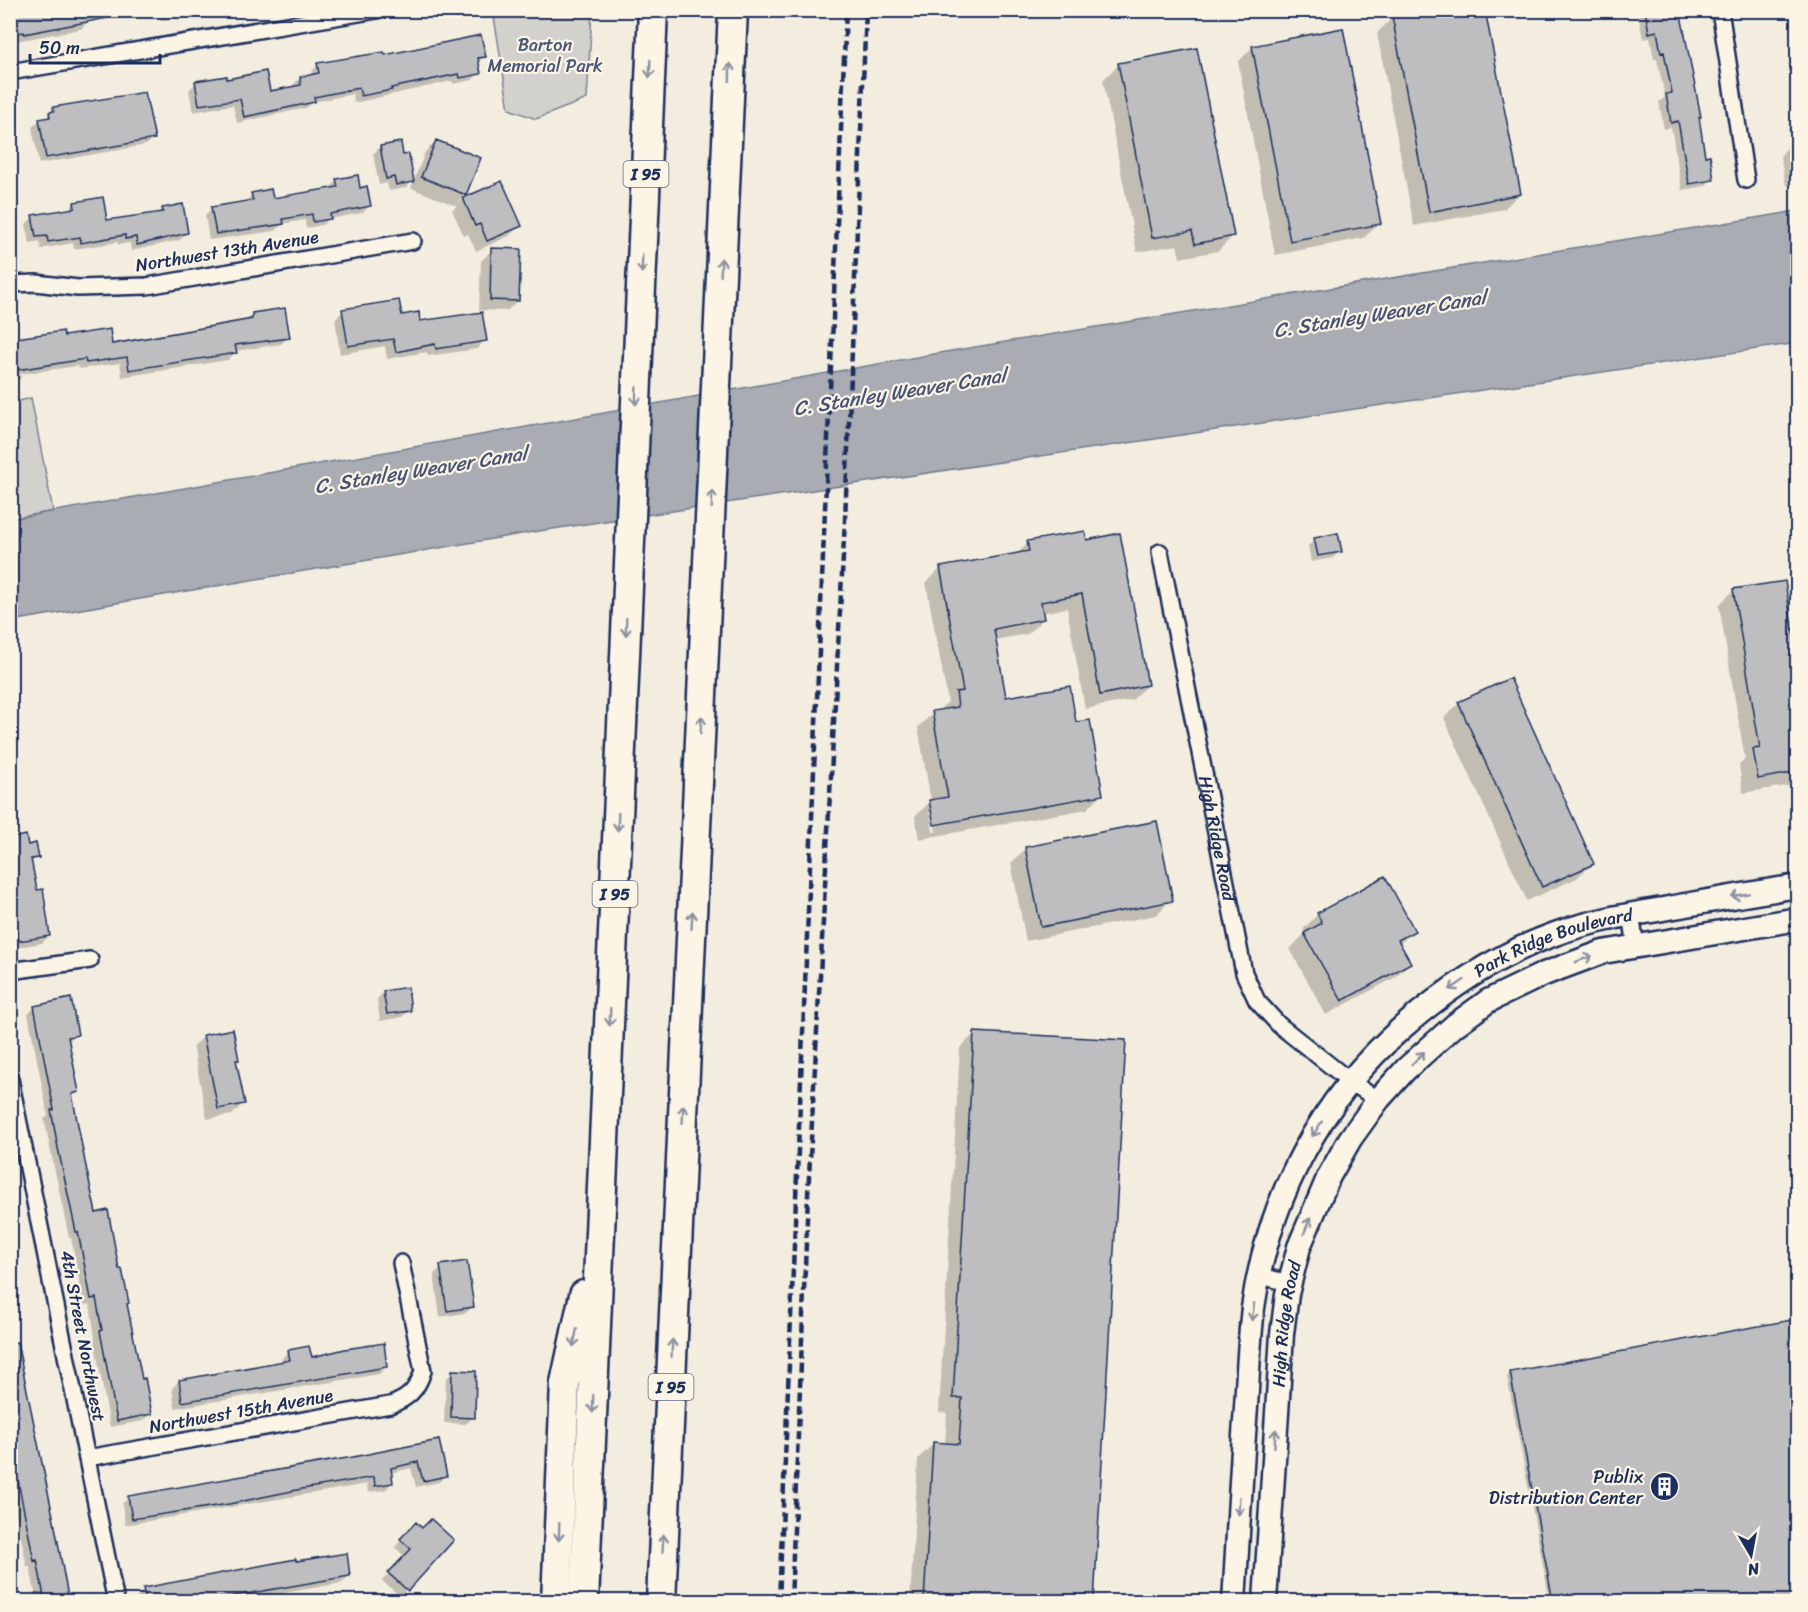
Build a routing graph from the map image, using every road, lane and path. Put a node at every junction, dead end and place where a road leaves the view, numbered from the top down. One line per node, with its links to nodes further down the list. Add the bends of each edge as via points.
1 (377, 10): 5 (street)
2 (653, 10): 19 (highway, I 95, one-way to 19)
3 (733, 10): 27 (highway, I 95, one-way to 3)
4 (1720, 10): 6 (street)
5 (10, 72)
6 (1746, 180)
7 (413, 241): 8 (street, Northwest 13th Avenue, via 147,286 78,288)
8 (10, 284)
9 (1160, 552): 17 (street, High Ridge Road, via 1244,973 1257,1001 1279,1025)
10 (1797, 886): 11 (street, Park Ridge Boulevard, one-way to 11)
11 (1631, 915): 13 (street); 17 (street, Park Ridge Boulevard, one-way to 17, via 1556,933 1500,958 1424,1009)
12 (1797, 919): 13 (street, Park Ridge Boulevard)
13 (1636, 946): 18 (street, Park Ridge Boulevard, one-way to 13, via 1427,1050 1488,1001 1603,952)
14 (90, 960): 15 (street)
15 (10, 971)
16 (10, 1079): 23 (street, 4th Street Northwest)
17 (1351, 1082): 18 (street, High Ridge Road); 21 (street, High Ridge Road, one-way to 21, via 1315,1131 1290,1179 1272,1226)
18 (1378, 1100): 22 (street, High Ridge Road, one-way to 18, via 1299,1247 1329,1176)
19 (601, 1219): 25 (highway, one-way to 25, via 565,1383); 26 (highway, I 95, one-way to 26)
20 (401, 1263): 23 (street, Northwest 15th Avenue, via 423,1371 419,1383 402,1401)
21 (1260, 1276): 22 (street); 28 (street, High Ridge Road, one-way to 28, via 1250,1335)
22 (1290, 1283): 29 (street, High Ridge Road, one-way to 22, via 1282,1334)
23 (87, 1458): 24 (street, 4th Street Northwest)
24 (116, 1602)
25 (556, 1602)
26 (584, 1602)
27 (661, 1602)
28 (1234, 1602)
29 (1265, 1602)

